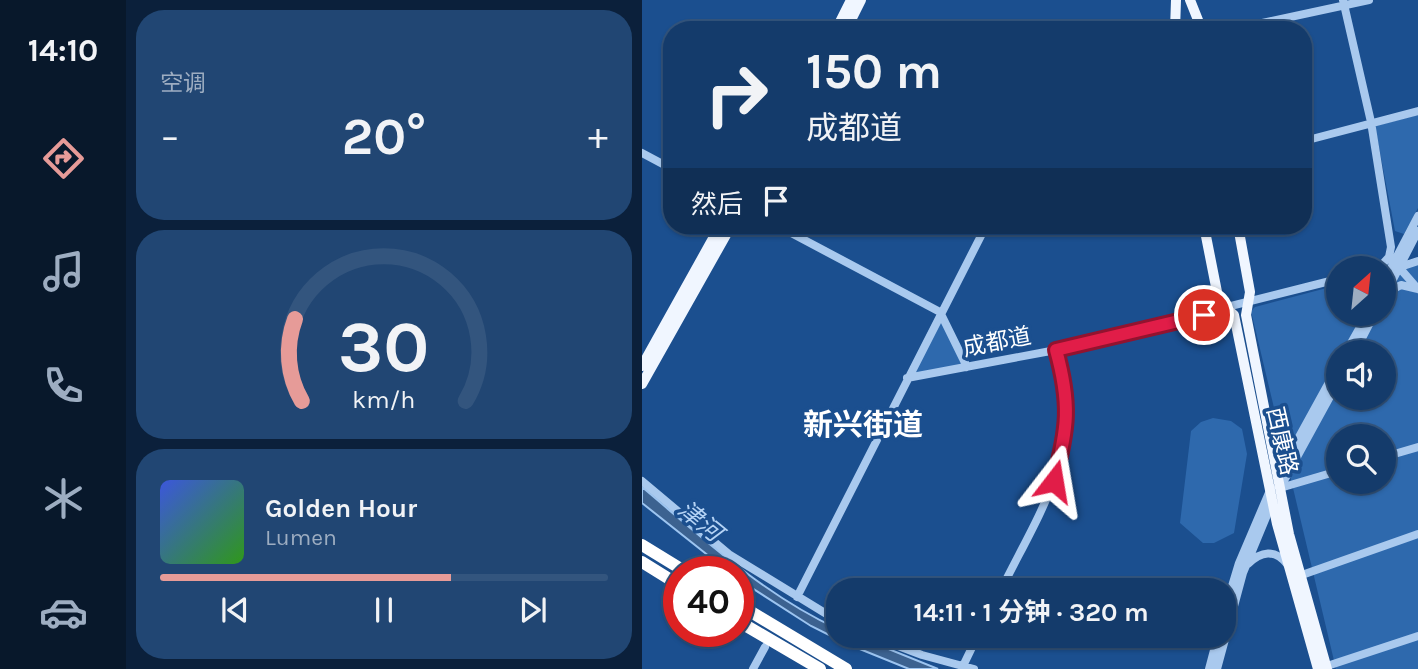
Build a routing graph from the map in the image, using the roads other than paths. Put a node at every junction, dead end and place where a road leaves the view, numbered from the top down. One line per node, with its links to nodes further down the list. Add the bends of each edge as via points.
1 (851, 0): 7 (main road)
2 (861, 0): 8 (main road)
3 (1176, 0): 9 (main road)
4 (1190, 0): 10 (main road)
5 (1369, 0): 6 (street)
6 (1344, 4): 11 (street); 13 (street)
7 (840, 21)
8 (850, 21)
9 (1175, 21)
10 (1198, 21)
11 (1270, 21)
12 (1418, 111): 13 (street)
13 (1371, 122): 14 (street); 26 (street)
14 (1312, 139)
15 (642, 153): 16 (street)
16 (663, 164)
17 (1418, 216): 28 (street)
18 (715, 235): 39 (main road)
19 (726, 235): 42 (main road)
20 (795, 235): 37 (street)
21 (981, 235): 37 (street)
22 (1206, 235): 36 (main road, 西康路, via 1215,290 1219,302)
23 (1240, 235): 35 (main road, 西康路)
24 (1416, 239): 28 (street)
25 (1418, 253): 28 (street)
26 (1389, 256)
27 (1418, 261): 28 (street)
28 (1399, 262): 29 (street); 30 (street); 31 (street); 34 (street)
29 (1396, 263)
30 (1396, 266)
31 (1396, 269)
32 (1326, 282): 35 (street, 成都道)
33 (1396, 288): 34 (street)
34 (1418, 289)
35 (1249, 304): 36 (street, 成都道); 48 (main road, 西康路, via 1246,315)
36 (1229, 309): 38 (street, 成都道); 50 (main road, 西康路, via 1235,318)
37 (940, 312): 40 (street); 41 (street)
38 (1056, 350): 40 (street, 成都道); 60 (street, via 1067,388 1066,436 1054,481)
39 (642, 366)
40 (967, 367): 41 (street, 成都道)
41 (907, 378): 62 (street)
42 (642, 384)
43 (1326, 388): 48 (street)
44 (1326, 403): 50 (street)
45 (1418, 447): 46 (street)
46 (1396, 453)
47 (1326, 474): 50 (street)
48 (1278, 475): 50 (main road, 西康路)
49 (642, 481): 62 (street, via 730,555)
50 (1276, 488): 51 (main road, 西康路); 59 (main road, 西康路); 61 (street)
51 (1273, 502): 55 (main road, 西康路); 57 (street)
52 (1418, 534): 59 (street)
53 (642, 545): 54 (highway)
54 (663, 558)
55 (1289, 565): 57 (street, via 1277,554 1268,553 1254,558); 72 (main road, 西康路)
56 (646, 566): 58 (highway)
57 (1243, 573): 78 (street)
58 (663, 576)
59 (1299, 576): 72 (main road, 西康路)
60 (1007, 578)
61 (1235, 578)
62 (797, 597): 64 (street)
63 (754, 614): 75 (highway)
64 (826, 614)
65 (754, 630): 74 (highway)
66 (1418, 636): 72 (street)
67 (765, 648): 73 (street)
68 (903, 648): 71 (street)
69 (972, 648): 71 (street)
70 (1215, 648): 77 (street)
71 (963, 666): 76 (street)
72 (1322, 668)
73 (753, 669)
74 (820, 669)
75 (846, 669)
76 (974, 669)
77 (1209, 669)
78 (1217, 669)

